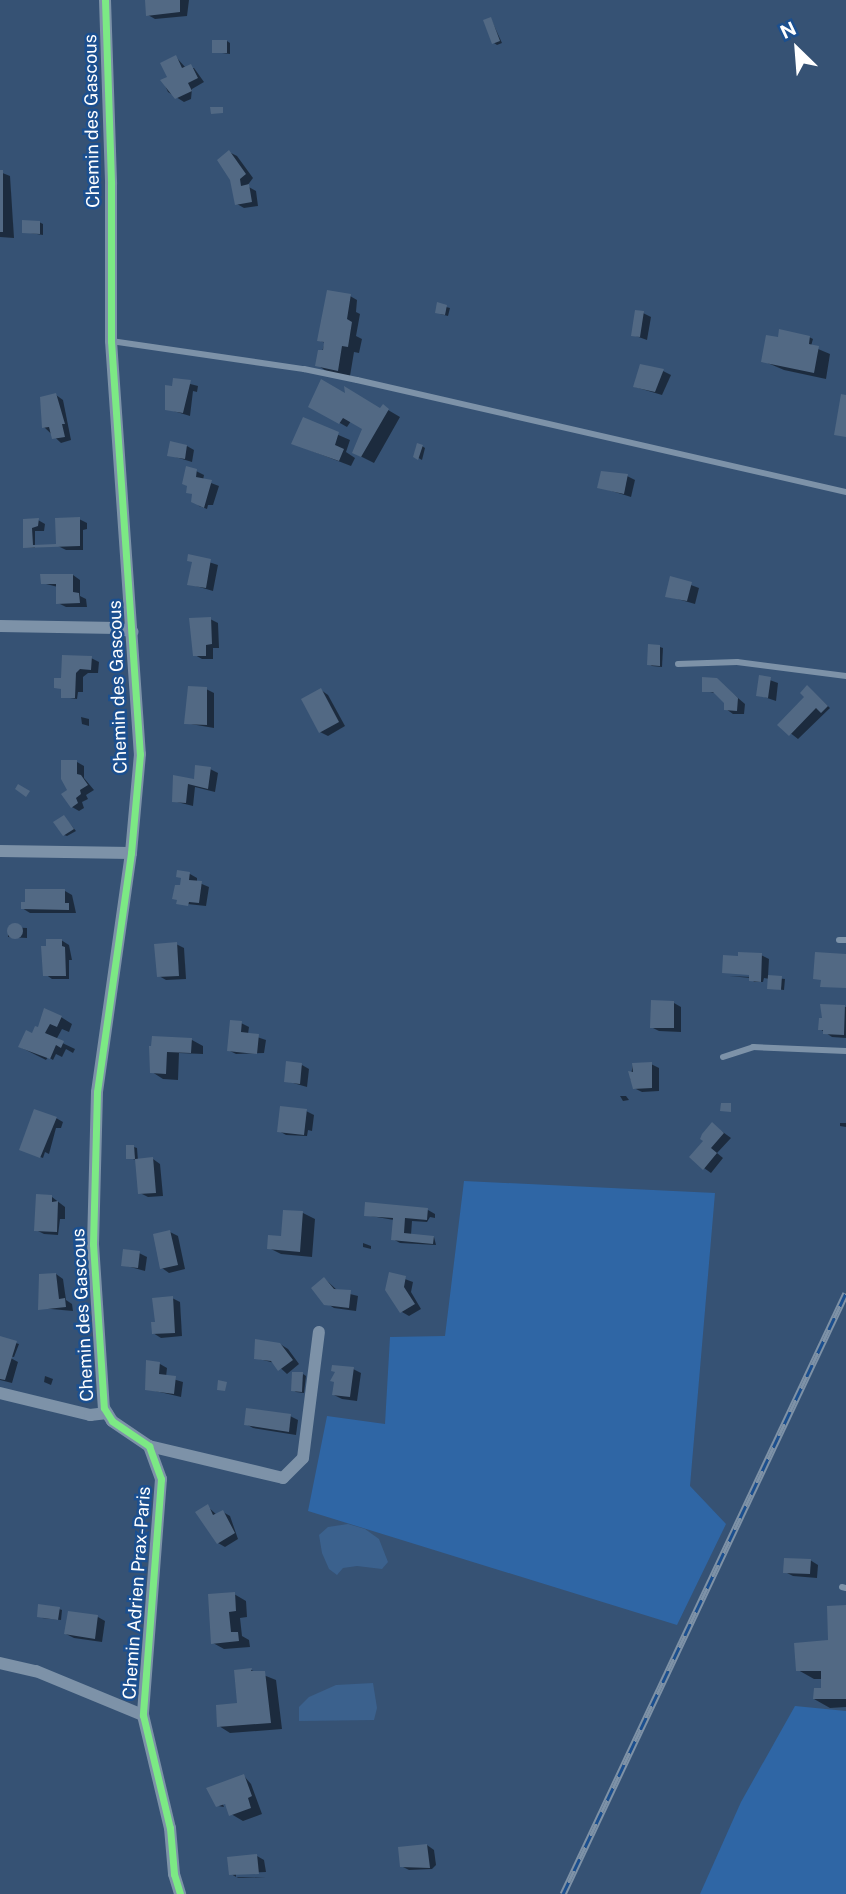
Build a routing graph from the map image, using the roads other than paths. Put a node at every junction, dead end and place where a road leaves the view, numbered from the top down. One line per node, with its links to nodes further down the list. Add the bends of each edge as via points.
1 (105, 0): 2 (street, Chemin des Gascous)
2 (111, 341): 3 (lane, via 344,377); 5 (street, Chemin des Gascous)
3 (846, 492)
4 (0, 626): 5 (street)
5 (133, 632): 9 (street, Chemin des Gascous, via 140,754)
6 (678, 664): 7 (lane, via 737,662)
7 (846, 676)
8 (0, 851): 9 (street)
9 (131, 853): 14 (street, Chemin des Gascous, via 97,1091 93,1244)
10 (846, 1051): 11 (lane, via 752,1047)
11 (723, 1057)
12 (319, 1332): 15 (street, via 303,1458 283,1478)
13 (0, 1393): 14 (street, via 90,1415)
14 (107, 1413): 15 (street)
15 (149, 1446): 17 (street, Chemin Adrien Prax-Paris, via 161,1479)
16 (0, 1663): 17 (street, via 36,1671)
17 (143, 1715): 18 (street, Chemin Adrien Prax-Paris, via 170,1828)
18 (180, 1894)

